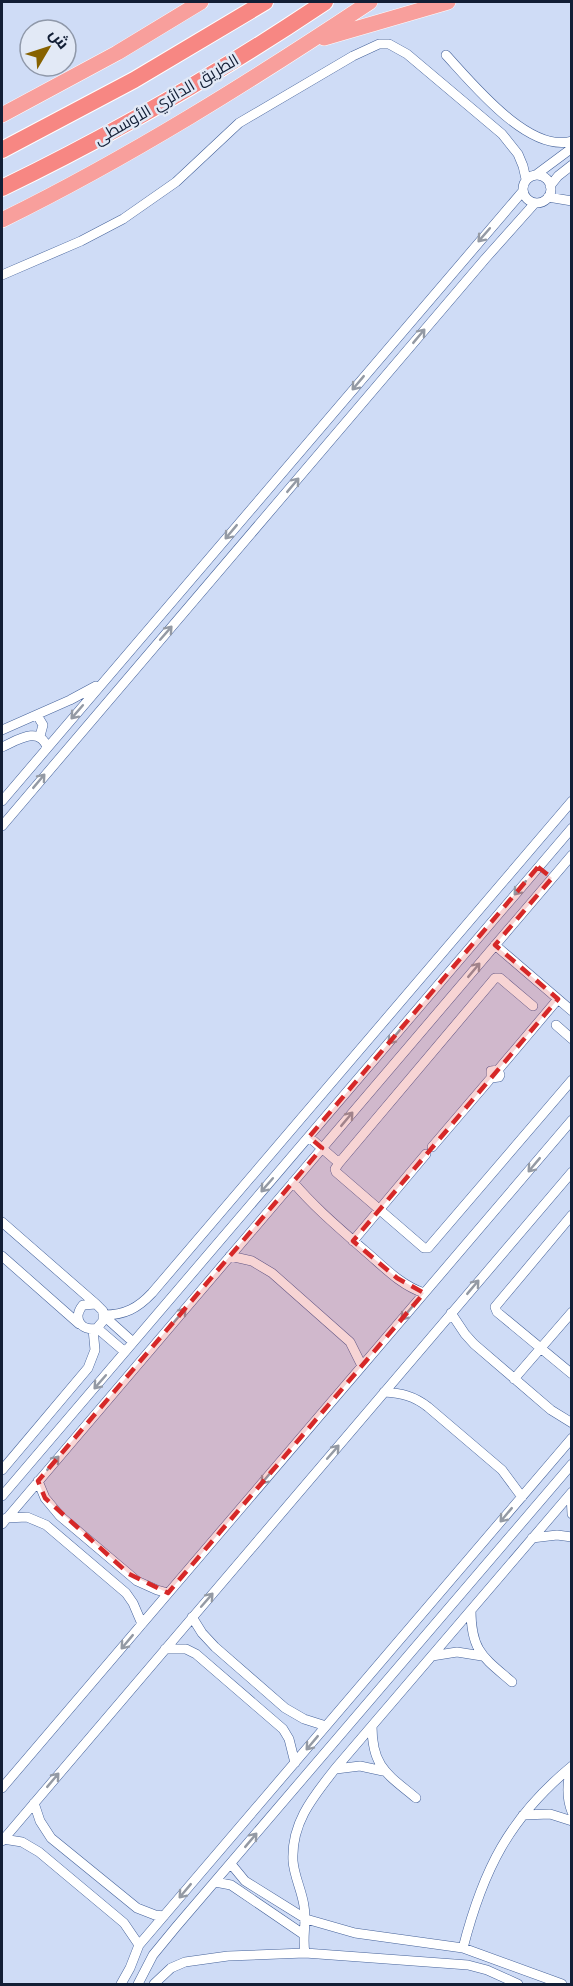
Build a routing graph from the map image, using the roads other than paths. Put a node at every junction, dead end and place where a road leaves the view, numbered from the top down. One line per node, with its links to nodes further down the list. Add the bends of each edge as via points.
1 (201, 2): 8 (highway)
2 (265, 2): 11 (highway, الطريق الدائري الأوسطى, via 126,85)
3 (325, 2): 16 (highway, الطريق الدائري الأوسطى, via 168,99)
4 (370, 2): 6 (highway)
5 (448, 2): 6 (highway)
6 (299, 47): 21 (highway, via 166,132)
7 (447, 55): 9 (street, via 484,96 526,131 546,141)
8 (2, 115)
9 (572, 141)
10 (572, 148): 13 (street)
11 (2, 150)
12 (572, 165): 15 (street)
13 (537, 174): 14 (street); 15 (street, via 546,178)
14 (526, 179): 17 (street); 22 (street, via 518,154 502,134 407,54 389,44 379,44 238,123 176,182 123,219)
15 (550, 186): 18 (street)
16 (2, 188)
17 (523, 191): 20 (street); 23 (street, one-way to 23)
18 (548, 197): 19 (street); 20 (street)
19 (572, 201)
20 (535, 203): 24 (street, one-way to 20)
21 (2, 220)
22 (2, 275)
23 (208, 558): 24 (street); 25 (street)
24 (221, 569): 33 (street, one-way to 24)
25 (105, 679): 26 (street); 30 (street, one-way to 30)
26 (38, 715): 27 (street); 28 (street, via 43,725)
27 (2, 730)
28 (40, 736): 29 (street, via 27,736); 30 (street)
29 (2, 747)
30 (47, 747): 31 (street)
31 (2, 801)
32 (572, 801): 61 (street, via 152,1293 136,1308)
33 (2, 826)
34 (572, 828): 36 (street)
35 (572, 855): 37 (street)
36 (538, 867): 37 (street); 46 (street, one-way to 46)
37 (552, 878): 38 (street)
38 (495, 945): 39 (street); 47 (street, one-way to 38)
39 (558, 999): 41 (street); 51 (street)
40 (533, 1006): 48 (street, via 495,978)
41 (572, 1011)
42 (556, 1025): 43 (street)
43 (572, 1039)
44 (572, 1080): 51 (street, via 428,1248)
45 (572, 1120): 57 (street, one-way to 57)
46 (309, 1137): 47 (street); 64 (street, one-way to 64)
47 (322, 1148): 48 (street); 50 (street)
48 (339, 1163): 51 (street, via 335,1169 338,1174)
49 (572, 1172): 60 (street, one-way to 49)
50 (293, 1182): 54 (street); 56 (street)
51 (380, 1209): 54 (street)
52 (572, 1215): 65 (street, via 495,1307)
53 (2, 1222): 58 (street)
54 (353, 1241): 57 (street, via 405,1285)
55 (2, 1256): 62 (street)
56 (230, 1256): 67 (street, via 252,1261 272,1273 350,1342); 75 (street, one-way to 56)
57 (424, 1293): 67 (street, one-way to 67)
58 (96, 1304): 61 (street); 62 (street, via 80,1309)
59 (572, 1312): 65 (street)
60 (451, 1313): 69 (street, via 465,1334); 70 (street)
61 (104, 1316): 63 (street); 64 (street)
62 (81, 1325): 63 (street)
63 (95, 1329): 66 (street); 74 (street, via 95,1350 87,1368)
64 (134, 1342): 66 (street)
65 (540, 1348): 68 (street); 69 (street)
66 (125, 1352): 77 (street, one-way to 77)
67 (362, 1366): 83 (street, one-way to 83)
68 (572, 1374)
69 (514, 1379): 71 (street)
70 (384, 1392): 78 (street, via 418,1399 502,1470); 85 (street, one-way to 70)
71 (572, 1423)
72 (572, 1438): 78 (street)
73 (572, 1464): 91 (street)
74 (2, 1470)
75 (38, 1481): 80 (street); 83 (street, via 57,1513 137,1581)
76 (571, 1492): 79 (street); 82 (street)
77 (2, 1496)
78 (522, 1497): 90 (street, one-way to 90)
79 (572, 1514)
80 (4, 1521): 86 (street, via 27,1517 46,1525 126,1593)
81 (572, 1537): 82 (street)
82 (532, 1538): 84 (street)
83 (168, 1593): 86 (street)
84 (471, 1610): 88 (street); 89 (street, via 473,1634)
85 (192, 1617): 87 (street); 95 (street, via 215,1647 285,1708)
86 (142, 1624): 101 (street, one-way to 101)
87 (165, 1649): 97 (street, via 196,1653 274,1719 289,1739); 103 (street, one-way to 87)
88 (432, 1656): 89 (street, via 457,1652); 96 (street)
89 (482, 1656): 92 (street)
90 (372, 1672): 91 (street, via 374,1680); 93 (street)
91 (385, 1682): 94 (street)
92 (512, 1682)
93 (348, 1701): 94 (street, via 359,1703); 95 (street)
94 (360, 1711): 108 (street, one-way to 94)
95 (326, 1726): 97 (street, one-way to 97)
96 (372, 1726): 99 (street); 100 (street, via 374,1750)
97 (295, 1763): 110 (street, one-way to 110)
98 (571, 1767): 104 (street, via 567,1796); 105 (street)
99 (335, 1769): 100 (street, via 360,1766); 111 (street, via 306,1808 294,1843 293,1862)
100 (384, 1771): 102 (street)
101 (3, 1784)
102 (416, 1798)
103 (34, 1803): 107 (street); 110 (street, via 51,1838 137,1908)
104 (572, 1812)
105 (523, 1815): 106 (street, via 550,1814); 114 (street, via 486,1876)
106 (572, 1821)
107 (2, 1840): 113 (street, via 22,1842 39,1852 124,1923)
108 (231, 1864): 109 (street); 111 (street, via 244,1881)
109 (215, 1882): 112 (street, via 231,1885); 118 (street, via 153,1955)
110 (164, 1916): 113 (street)
111 (306, 1919): 112 (street); 114 (street, via 355,1933)
112 (303, 1934): 115 (street)
113 (139, 1945): 117 (street)
114 (467, 1949): 116 (street); 121 (street)
115 (305, 1953): 116 (street); 119 (street, via 193,1960 171,1968)
116 (468, 1965): 120 (street)
117 (121, 1984)
118 (138, 1984)
119 (154, 1984)
120 (518, 1984)
121 (562, 1984)

